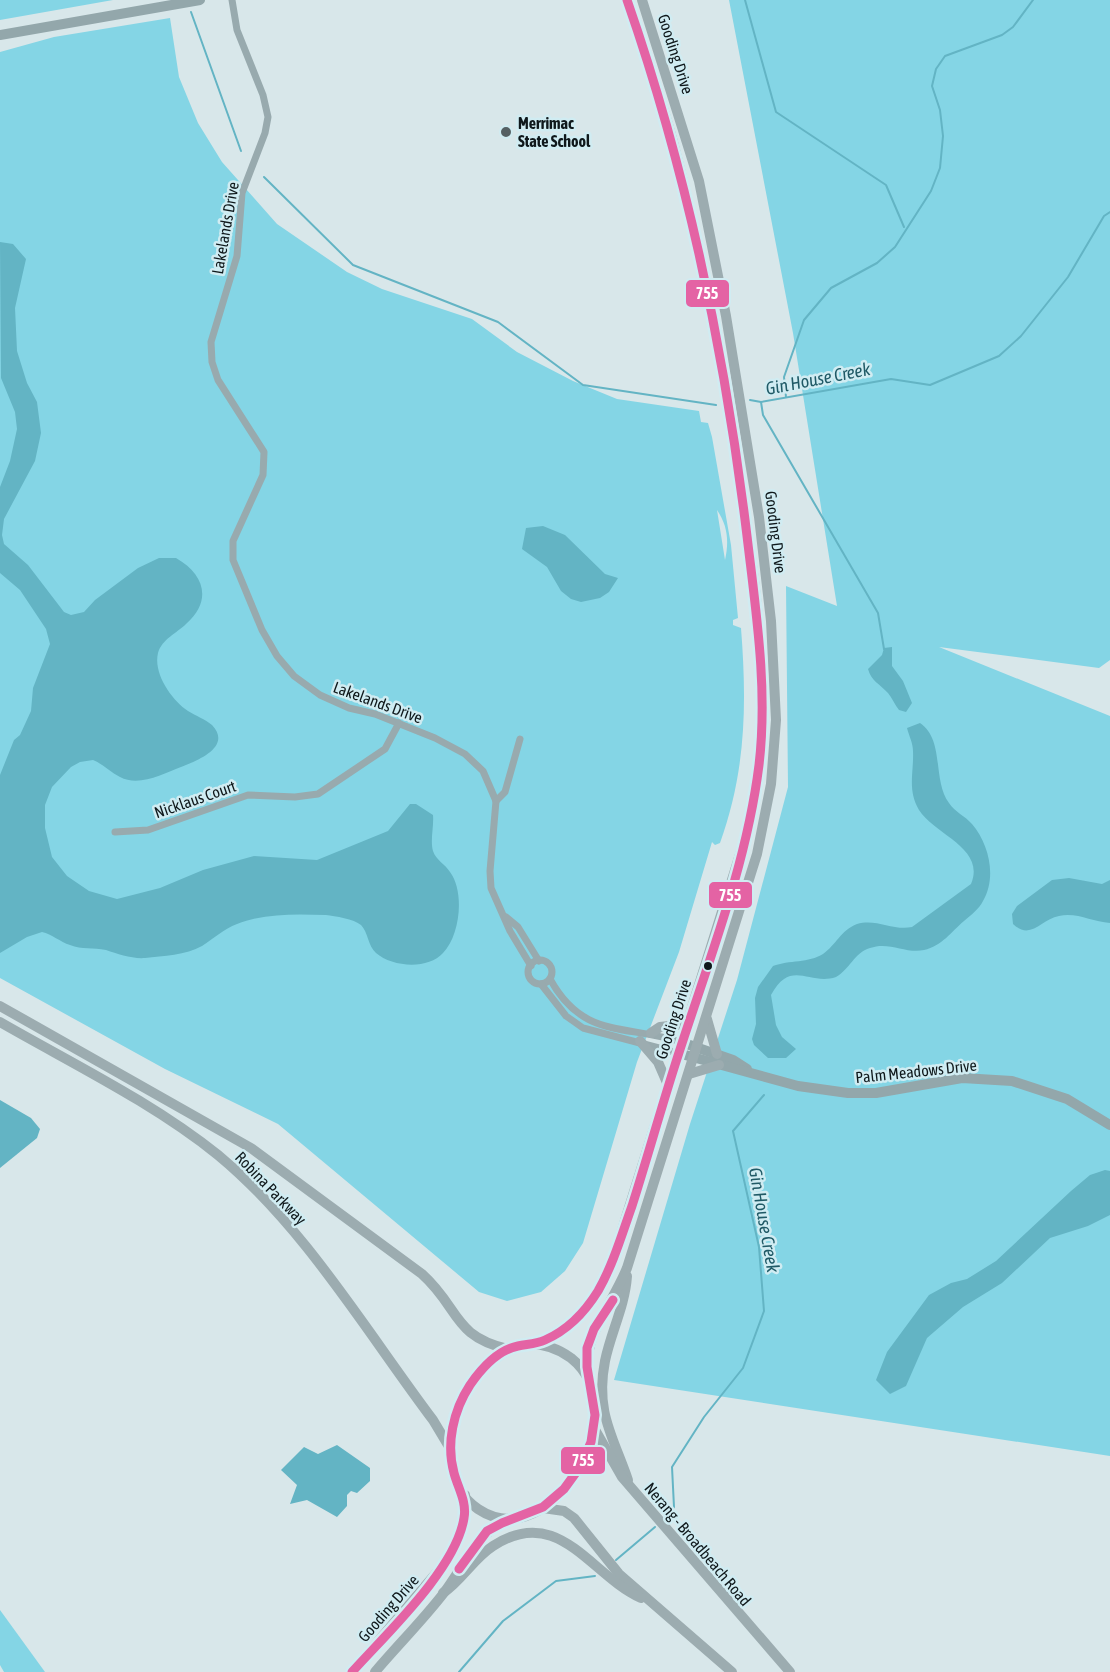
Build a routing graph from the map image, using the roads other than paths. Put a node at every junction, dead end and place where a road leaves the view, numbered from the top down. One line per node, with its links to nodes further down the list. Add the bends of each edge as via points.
1 (200, 0): 5 (street)
2 (232, 0): 6 (street, Lakelands Drive, via 239,36 268,117 242,193 237,256 211,342 218,380 264,452 263,475 233,541 232,560 262,630 294,676 320,695 349,708)
3 (627, 0): 18 (main road, Gooding Drive, via 673,140 700,250 744,512 761,672 761,738 753,801)
4 (642, 0): 16 (main road, Gooding Drive, via 690,152 719,276 759,517 775,664 775,741 763,833)
5 (0, 35)
6 (399, 723): 8 (street, Lakelands Drive, via 465,754 483,771); 9 (street, Nicklaus Court, via 385,749 318,794 248,795 148,830)
7 (520, 739): 8 (street, via 505,792)
8 (496, 801): 10 (street, Lakelands Drive, via 491,888)
9 (115, 832)
10 (506, 917): 11 (street, via 518,927); 12 (street)
11 (539, 961): 12 (street); 13 (street, via 550,966)
12 (531, 966): 14 (street, via 529,977)
13 (550, 980): 14 (street); 19 (street, via 561,999 589,1022)
14 (541, 984): 20 (street, via 566,1016 583,1028)
15 (0, 1005): 29 (main road, Robina Parkway, via 271,1161 423,1274 473,1337)
16 (707, 1019): 22 (main road, Gooding Drive); 23 (main road)
17 (0, 1022): 32 (main road, Robina Parkway, via 148,1106 240,1175 303,1243)
18 (687, 1024): 19 (main road, via 660,1027); 21 (main road, Gooding Drive)
19 (651, 1033): 21 (street)
20 (640, 1041): 21 (street); 25 (main road, via 658,1062)
21 (680, 1047): 22 (street, Palm Meadows Drive); 25 (main road, Gooding Drive)
22 (696, 1053): 23 (street, Palm Meadows Drive); 24 (main road, Gooding Drive)
23 (718, 1060): 24 (main road); 26 (street, Palm Meadows Drive, via 798,1086 848,1094 962,1078 1012,1081 1067,1099)
24 (689, 1074): 27 (main road, Gooding Drive)
25 (668, 1085): 28 (main road, Gooding Drive, via 601,1285 576,1320)
26 (1110, 1125)
27 (627, 1268): 30 (main road, Gooding Drive, via 589,1340); 33 (main road, via 626,1293 605,1360 602,1391 608,1430)
28 (537, 1344): 29 (main road); 30 (main road, via 567,1355)
29 (508, 1349): 32 (main road, via 485,1366 470,1386 457,1413)
30 (586, 1374): 31 (main road, via 594,1396)
31 (594, 1428): 33 (main road, Nerang - Broadbeach Road, via 609,1459); 35 (main road, via 576,1475)
32 (451, 1450): 34 (main road, via 454,1474)
33 (631, 1489): 42 (main road, Nerang - Broadbeach Road)
34 (465, 1495): 36 (main road, via 486,1513); 39 (main road, Gooding Drive, via 464,1525 449,1558)
35 (543, 1508): 36 (main road); 38 (main road, via 564,1511 574,1518 610,1564)
36 (510, 1518): 37 (main road, Gooding Drive, via 476,1543)
37 (444, 1593): 38 (main road, via 497,1543 523,1534 539,1534 572,1544 627,1592); 40 (main road, Gooding Drive)
38 (652, 1603): 41 (main road)
39 (352, 1672)
40 (375, 1672)
41 (732, 1672)
42 (790, 1672)

